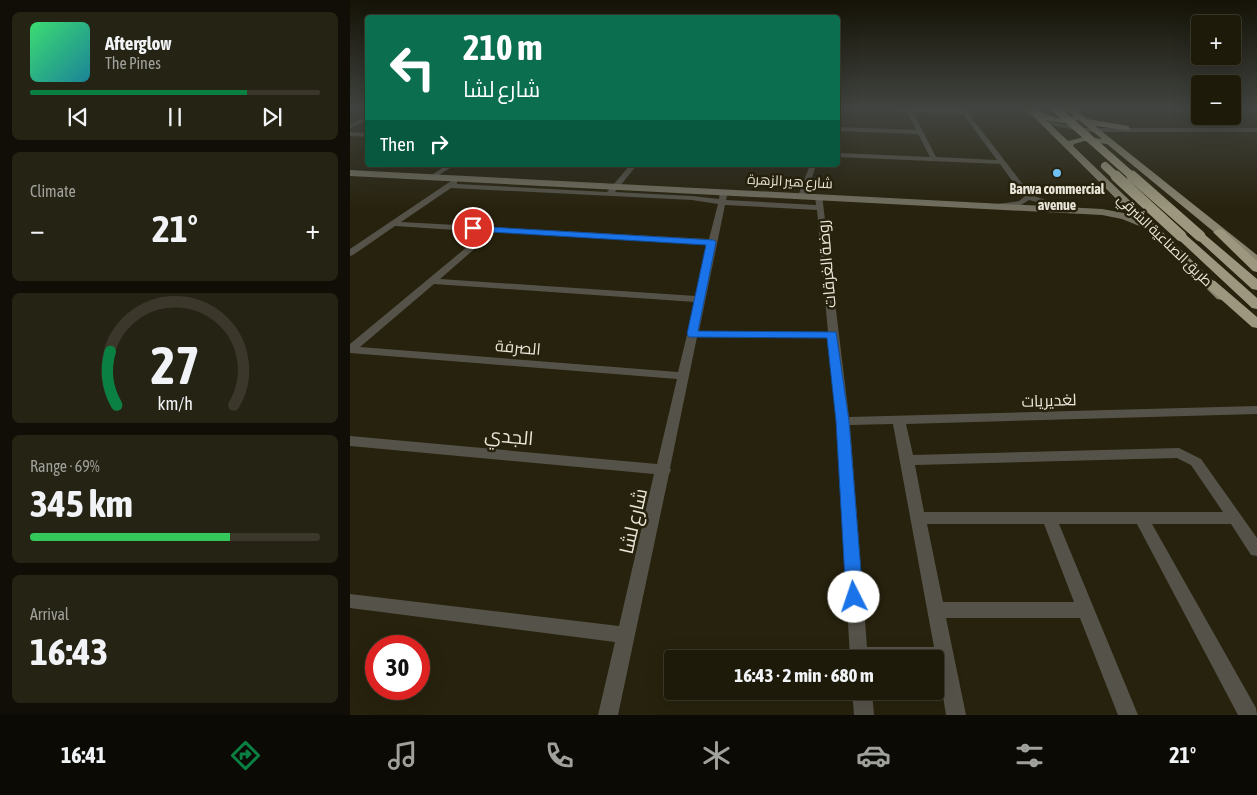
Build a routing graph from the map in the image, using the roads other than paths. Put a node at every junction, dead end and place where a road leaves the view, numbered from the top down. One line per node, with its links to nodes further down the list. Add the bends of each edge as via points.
1 (925, 142): 10 (street)
2 (987, 142): 11 (street)
3 (1073, 142): 39 (highway, طريق الصناعية الشرقي, bridge)
4 (1094, 142): 37 (highway, طريق الصناعية الشرقي, bridge)
5 (1103, 142): 8 (main road)
6 (1110, 142): 8 (main road)
7 (1066, 143): 20 (main road, طريق الصناعية الشرقي)
8 (1116, 148): 30 (main road)
9 (840, 155): 10 (street)
10 (934, 159): 11 (street)
11 (1001, 162): 23 (street)
12 (449, 167): 16 (street)
13 (632, 167): 19 (street)
14 (812, 167): 21 (street)
15 (350, 173): 16 (street, شارع هير الزهرة)
16 (432, 177): 17 (street, شارع هير الزهرة)
17 (460, 179): 18 (street); 19 (street, شارع هير الزهرة)
18 (450, 186): 19 (street); 27 (street)
19 (611, 191): 22 (street, شارع هير الزهرة)
20 (1120, 195): 26 (street, شارع هير الزهرة, via 1115,206); 28 (main road, طريق الصناعية الشرقي)
21 (802, 196): 22 (street, شارع هير الزهرة); 24 (street, شارع هير الزهرة)
22 (723, 197): 24 (street); 31 (street, شارع لشا)
23 (1028, 197): 25 (street, via 1021,203); 26 (street)
24 (820, 202): 25 (street, شارع هير الزهرة); 43 (street, روضة الغرقات)
25 (992, 207): 26 (street, شارع هير الزهرة)
26 (1076, 210): 28 (street, شارع هير الزهرة, via 1120,215)
27 (394, 224): 29 (street); 32 (street)
28 (1154, 229): 36 (main road, طريق الصناعية الشرقي)
29 (493, 230): 31 (street); 35 (street)
30 (1219, 232): 33 (main road); 34 (highway)
31 (711, 242): 38 (street, شارع لشا)
32 (350, 253)
33 (1257, 261)
34 (1257, 268)
35 (432, 281): 38 (street); 44 (street)
36 (1211, 284): 40 (highway); 41 (main road, طريق الصناعية الشرقي)
37 (1257, 286)
38 (699, 299): 42 (street, شارع لشا)
39 (1257, 305)
40 (1257, 324)
41 (1257, 330)
42 (692, 334): 43 (street); 45 (street, شارع لشا)
43 (832, 335): 48 (street, روضة الغرقات)
44 (350, 350): 45 (street, الصرفة)
45 (683, 376): 51 (street, شارع لشا)
46 (1257, 410): 47 (street, لغديريات)
47 (899, 420): 48 (street, لغديريات); 50 (street)
48 (843, 421): 61 (street, روضة الغرقات)
49 (350, 440): 51 (street, الجدي)
50 (907, 460): 52 (street); 55 (street, via 1179,453 1196,462)
51 (664, 470): 60 (street, شارع لشا)
52 (919, 518): 53 (street); 58 (street)
53 (1049, 518): 54 (street); 59 (street)
54 (1141, 518): 55 (street); 69 (street)
55 (1235, 518): 56 (street)
56 (1257, 550)
57 (350, 601): 60 (street)
58 (936, 610): 59 (street); 62 (street)
59 (1087, 610): 68 (street)
60 (626, 635): 65 (street, شارع لشا)
61 (859, 650)
62 (943, 650)
63 (944, 686): 67 (street)
64 (863, 700): 66 (street)
65 (608, 715)
66 (864, 715)
67 (956, 715)
68 (1128, 715)
69 (1249, 715)

